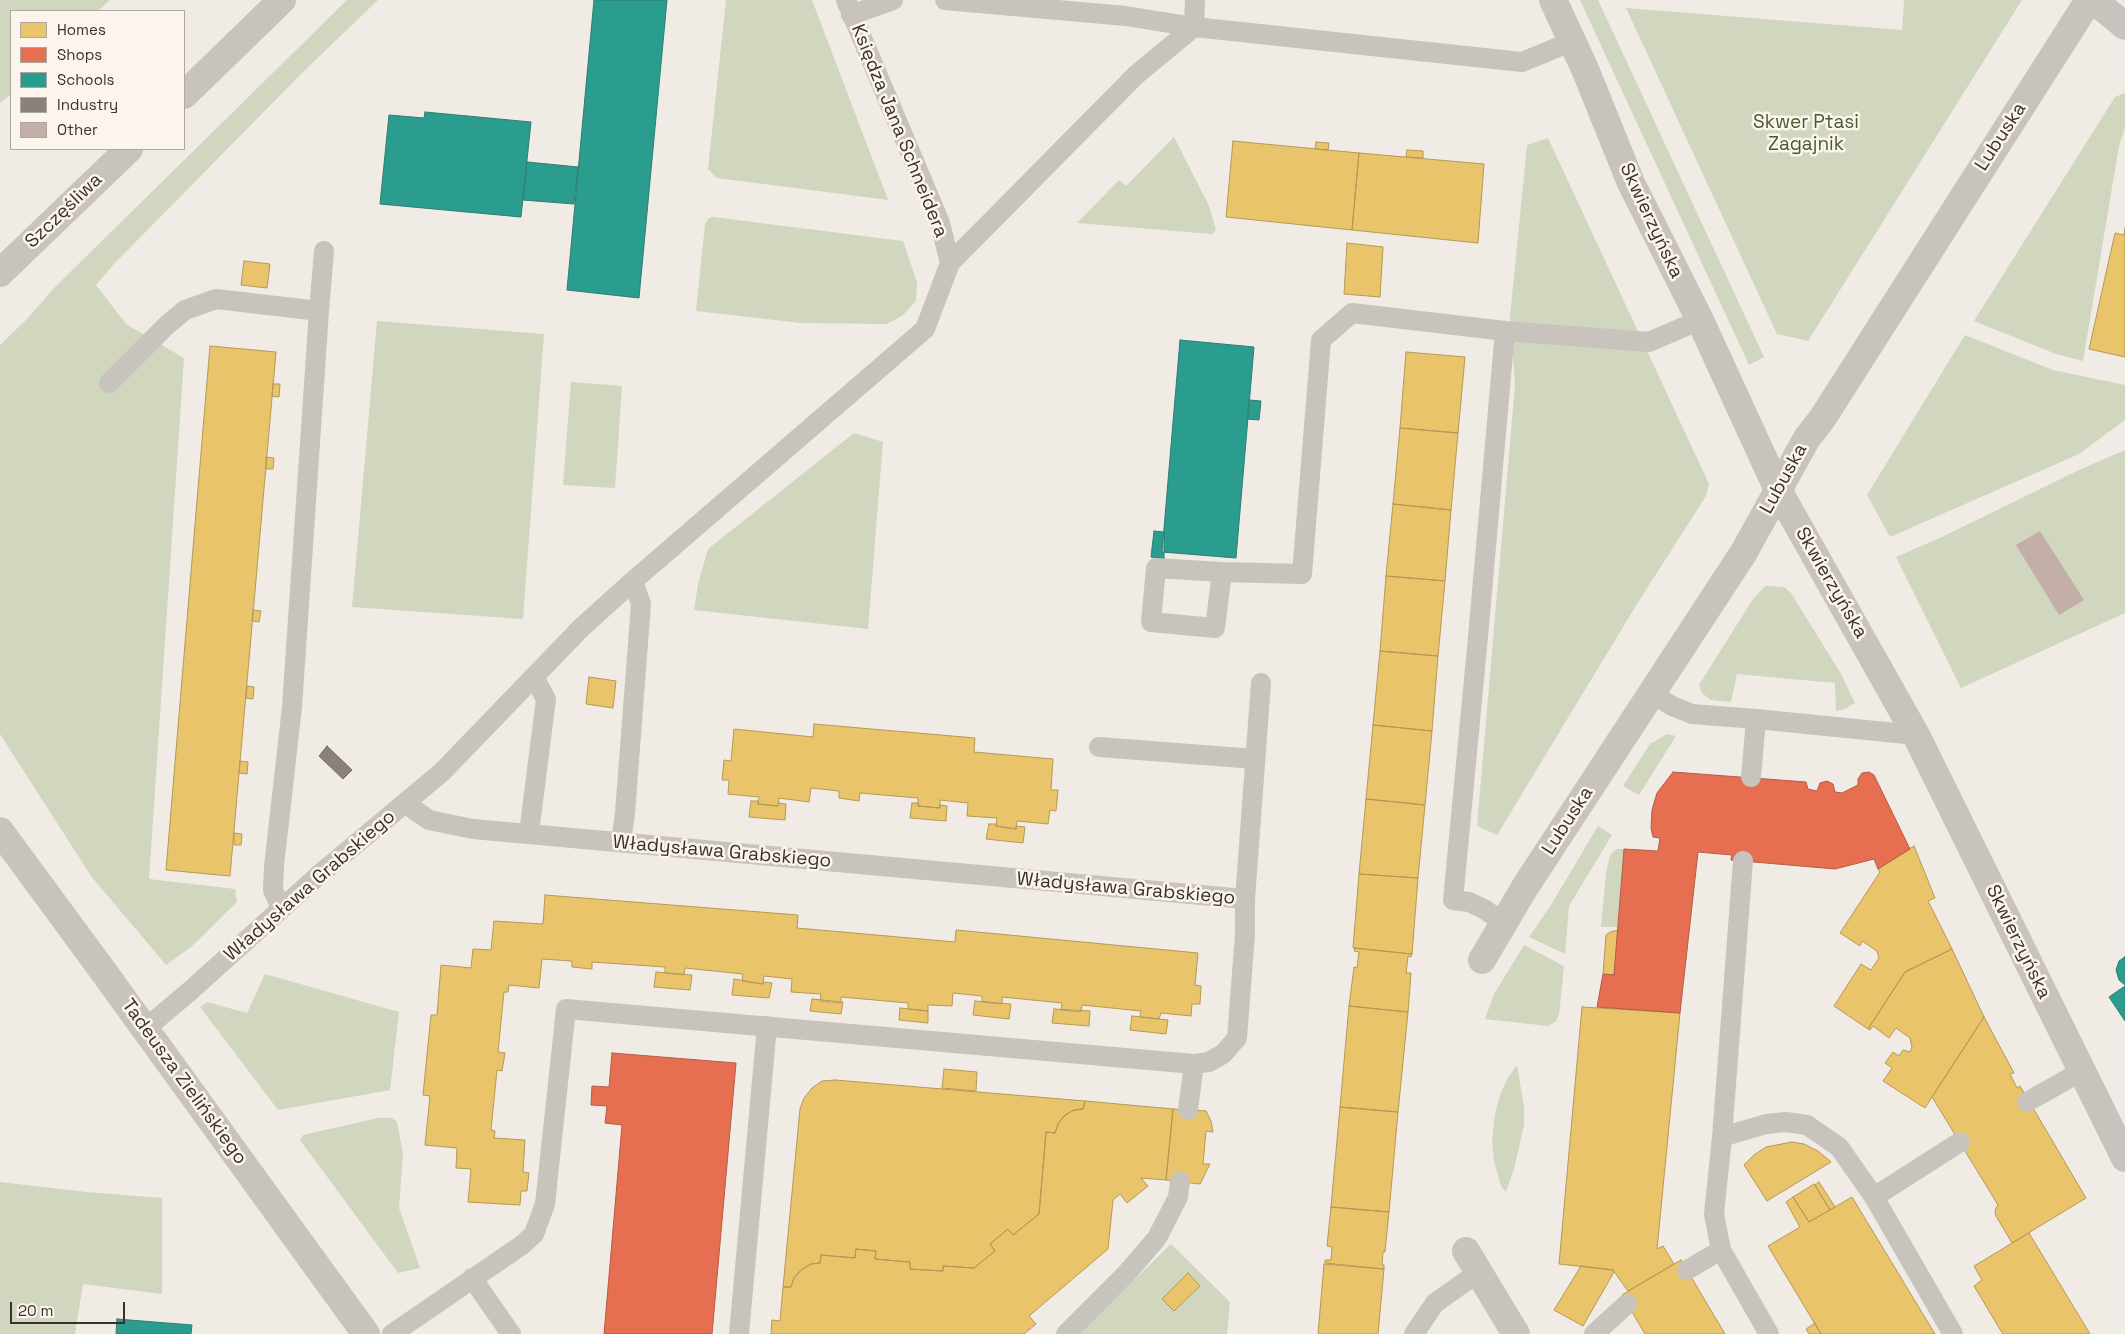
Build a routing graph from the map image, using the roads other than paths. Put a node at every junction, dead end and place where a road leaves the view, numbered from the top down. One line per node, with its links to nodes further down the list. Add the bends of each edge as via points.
1 (282, 0): 12 (street)
2 (893, 0): 8 (lane)
3 (945, 0): 10 (lane, via 1126,16)
4 (1195, 0): 10 (lane)
5 (1553, 0): 11 (street, Skwierzyńska)
6 (2088, 0): 21 (street, Lubuska, via 1807,438)
7 (2093, 0): 9 (street)
8 (848, 8): 15 (lane, Księdza Jana Schneidera, via 940,223)
9 (2125, 26)
10 (1194, 27): 11 (lane, via 1522,62); 15 (lane, via 1136,75)
11 (1573, 41): 18 (street, Skwierzyńska, via 1631,183)
12 (185, 94)
13 (128, 150): 16 (street, Szczęśliwa)
14 (324, 251): 17 (lane)
15 (950, 263): 23 (lane, via 925,329)
16 (0, 273)
17 (319, 311): 20 (lane, via 216,299 185,310); 38 (lane, via 292,707 274,866 273,890)
18 (1700, 320): 19 (lane, via 1648,342); 21 (street, Skwierzyńska)
19 (1505, 331): 22 (lane, via 1352,313 1321,340 1302,574); 39 (lane, via 1453,900 1469,902 1484,909)
20 (109, 384)
21 (1778, 490): 26 (street, Lubuska, via 1744,552); 28 (street, Skwierzyńska)
22 (1222, 572)
23 (633, 581): 24 (lane); 35 (lane, via 641,604)
24 (534, 677): 32 (lane, via 442,772); 34 (lane, via 546,700)
25 (1261, 682): 30 (lane)
26 (1651, 693): 27 (lane, via 1692,714); 39 (street, Lubuska)
27 (1756, 718): 28 (lane); 31 (lane)
28 (1916, 735): 44 (street, Skwierzyńska)
29 (1098, 747): 30 (lane)
30 (1255, 759): 37 (lane)
31 (1751, 777)
32 (406, 804): 34 (lane, Władysława Grabskiego, via 429,820 473,829); 38 (lane, Władysława Grabskiego)
33 (0, 831): 42 (street, Tadeusza Zielińskiego)
34 (529, 834): 35 (lane, Władysława Grabskiego)
35 (621, 842): 37 (lane, Władysława Grabskiego)
36 (1743, 860): 47 (lane)
37 (1245, 899): 43 (lane, Władysława Grabskiego, via 1246,934 1237,1038 1223,1054 1209,1062)
38 (281, 908): 42 (lane, Władysława Grabskiego)
39 (1504, 924): 40 (street, Lubuska)
40 (1482, 960)
41 (767, 1026): 43 (lane, Władysława Grabskiego); 55 (lane, Władysława Grabskiego, via 566,1009 545,1204 540,1222 534,1234 522,1245); 60 (lane)
42 (145, 1029): 57 (street, Tadeusza Zielińskiego)
43 (1194, 1064): 46 (lane)
44 (2082, 1071): 45 (lane); 49 (street, Skwierzyńska)
45 (2027, 1102)
46 (1188, 1110)
47 (1722, 1137): 51 (lane, via 1766,1124 1807,1125 1839,1147); 52 (lane, via 1714,1214)
48 (1960, 1142): 51 (lane)
49 (2125, 1158)
50 (1180, 1181): 61 (lane, via 1178,1197 1157,1238)
51 (1874, 1197): 66 (lane)
52 (1721, 1250): 54 (lane); 65 (lane)
53 (1473, 1262): 62 (lane, via 1435,1303); 63 (street)
54 (1687, 1270)
55 (472, 1278): 58 (lane, Władysława Grabskiego); 59 (lane)
56 (1627, 1304): 64 (lane)
57 (366, 1334)
58 (392, 1334)
59 (512, 1334)
60 (739, 1334)
61 (1066, 1334)
62 (1414, 1334)
63 (1516, 1334)
64 (1594, 1334)
65 (1769, 1334)
66 (1953, 1334)

